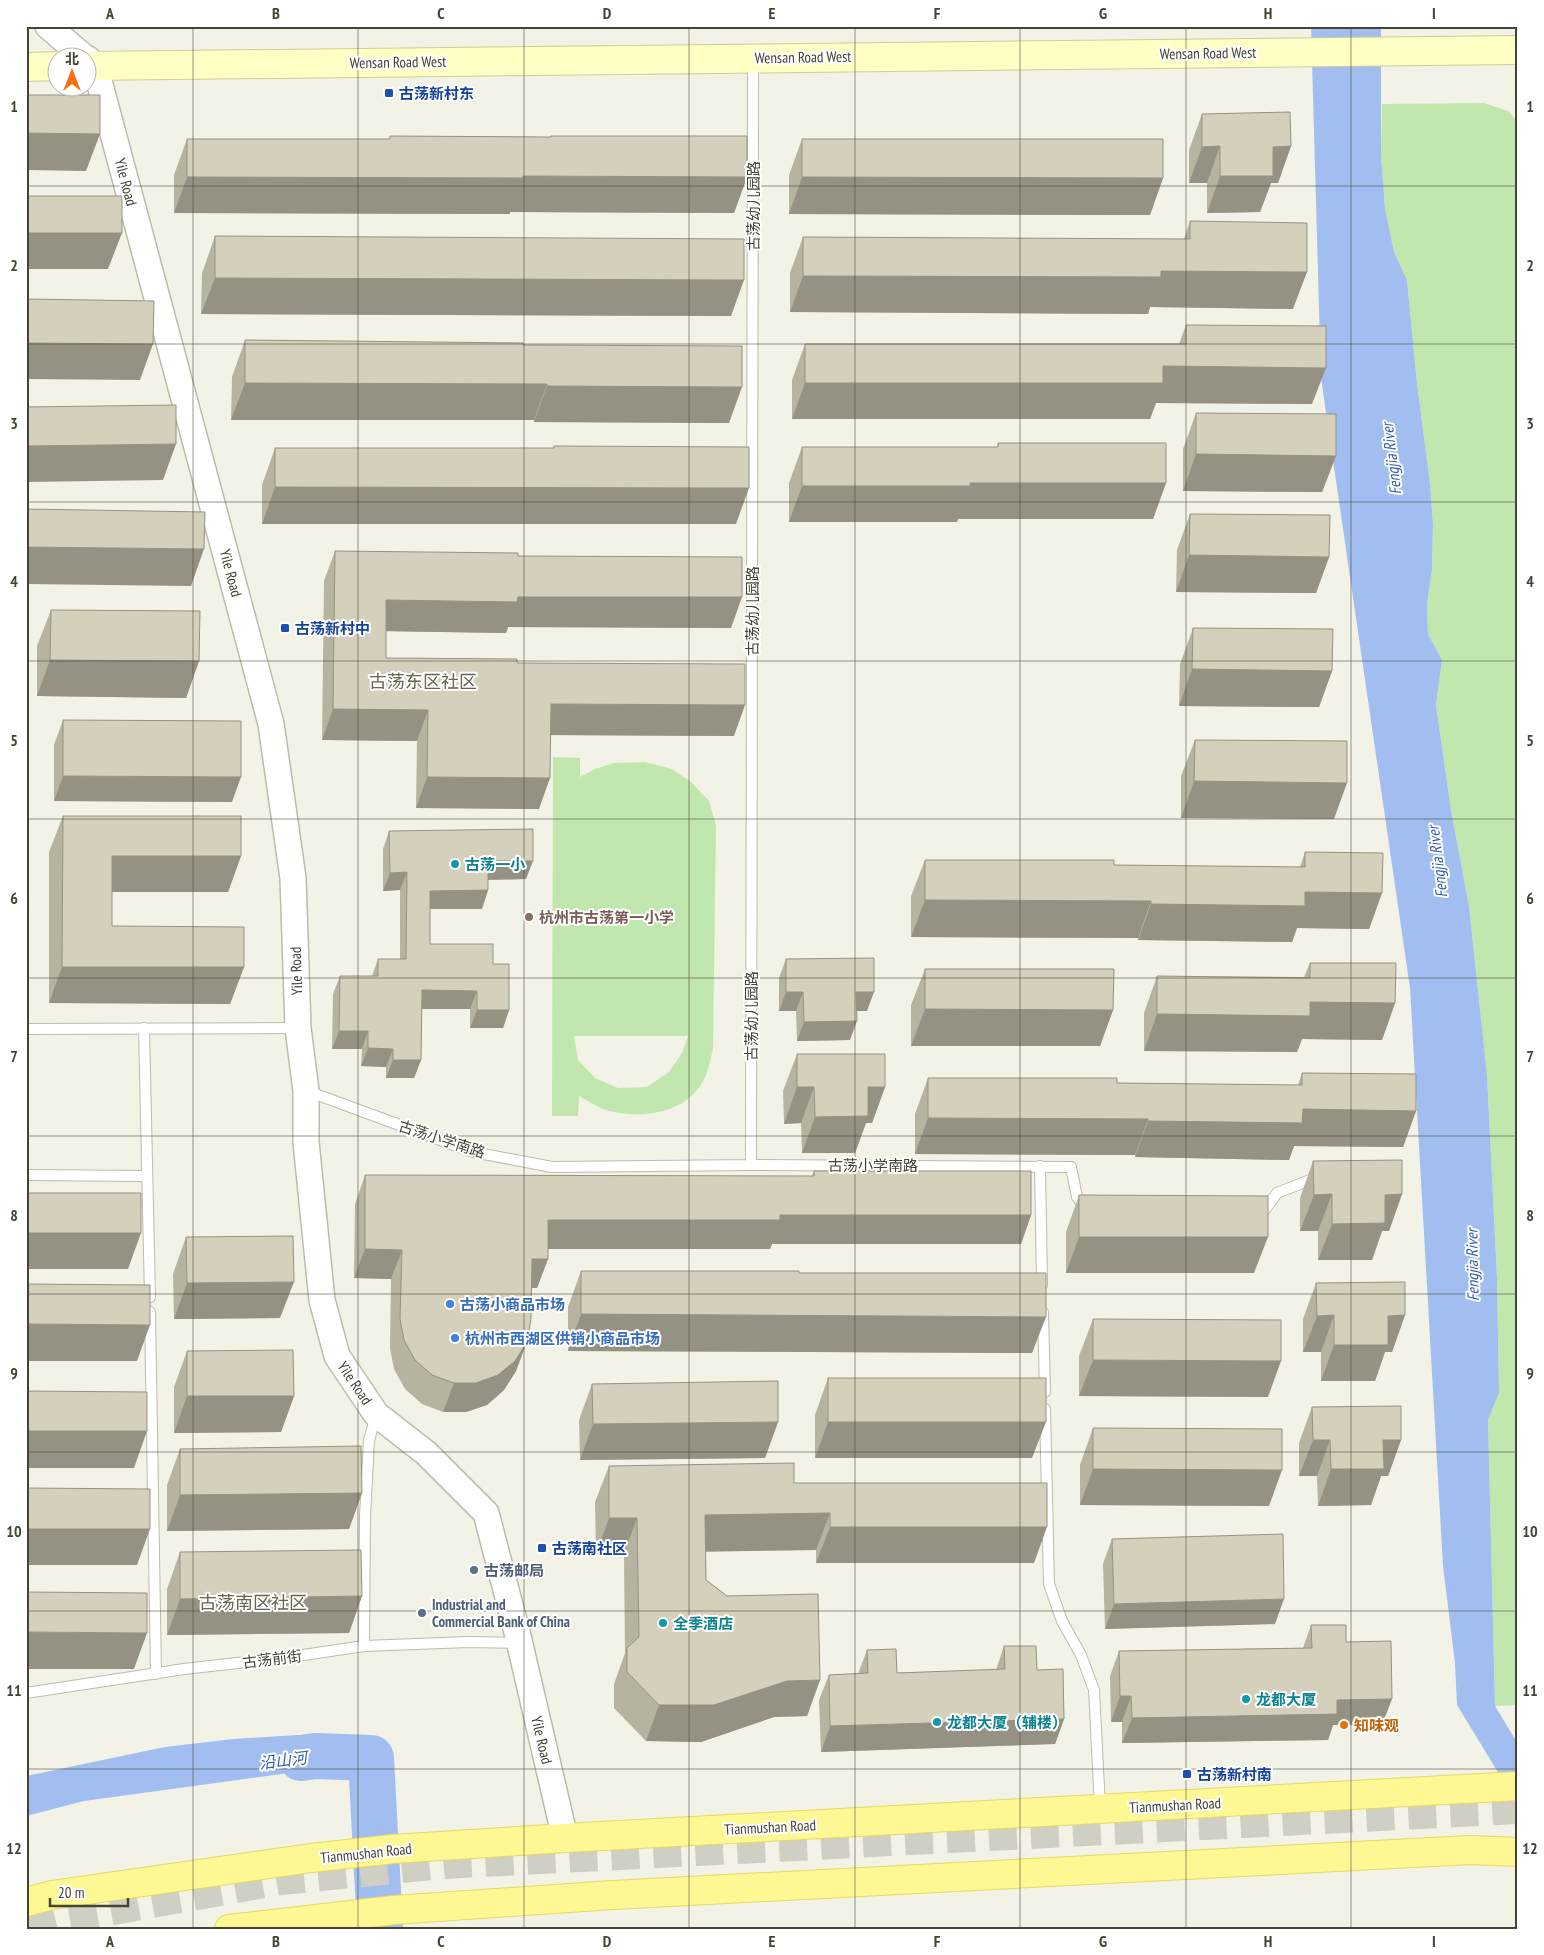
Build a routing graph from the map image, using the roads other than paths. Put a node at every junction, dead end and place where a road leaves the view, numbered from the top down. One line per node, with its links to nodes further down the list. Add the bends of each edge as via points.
1 (48, 26): 2 (street)
2 (73, 48)
3 (1518, 50): 4 (main road, Wensan Road West)
4 (753, 57): 5 (main road, Wensan Road West); 13 (lane, 古荡幼儿园路)
5 (98, 62)
6 (48, 66): 7 (main road)
7 (26, 67)
8 (98, 95): 10 (street, Yile Road, via 271,724 293,878)
9 (144, 1028): 10 (lane); 11 (lane); 16 (lane)
10 (298, 1028): 12 (street, Yile Road)
11 (26, 1029)
12 (306, 1091): 13 (lane, 古荡小学南路, via 472,1152 552,1167); 20 (street, Yile Road, via 306,1142 322,1300 337,1356)
13 (751, 1165): 14 (lane, 古荡小学南路)
14 (1040, 1166): 18 (lane, 古荡小学南路, via 1071,1167 1077,1197); 26 (lane, via 1049,1584 1094,1690)
15 (26, 1175): 16 (lane)
16 (147, 1176): 23 (lane)
17 (1329, 1179): 19 (lane, via 1310,1180 1277,1193 1259,1217)
18 (1092, 1218)
19 (1251, 1218)
20 (376, 1414): 21 (street, Yile Road, via 426,1453 486,1513); 22 (lane, via 369,1440 365,1516)
21 (519, 1642): 22 (lane, 古荡前街); 27 (street, Yile Road)
22 (364, 1646): 23 (lane, 古荡前街)
23 (156, 1674): 24 (lane, 古荡前街)
24 (26, 1694)
25 (1518, 1786): 26 (main road, Tianmushan Road)
26 (1100, 1809): 27 (main road, Tianmushan Road)
27 (565, 1838): 29 (main road, Tianmushan Road, via 393,1849 311,1858 52,1895)
28 (1518, 1852): 30 (main road, via 1470,1850 706,1890 394,1910)
29 (26, 1902)
30 (229, 1929)

